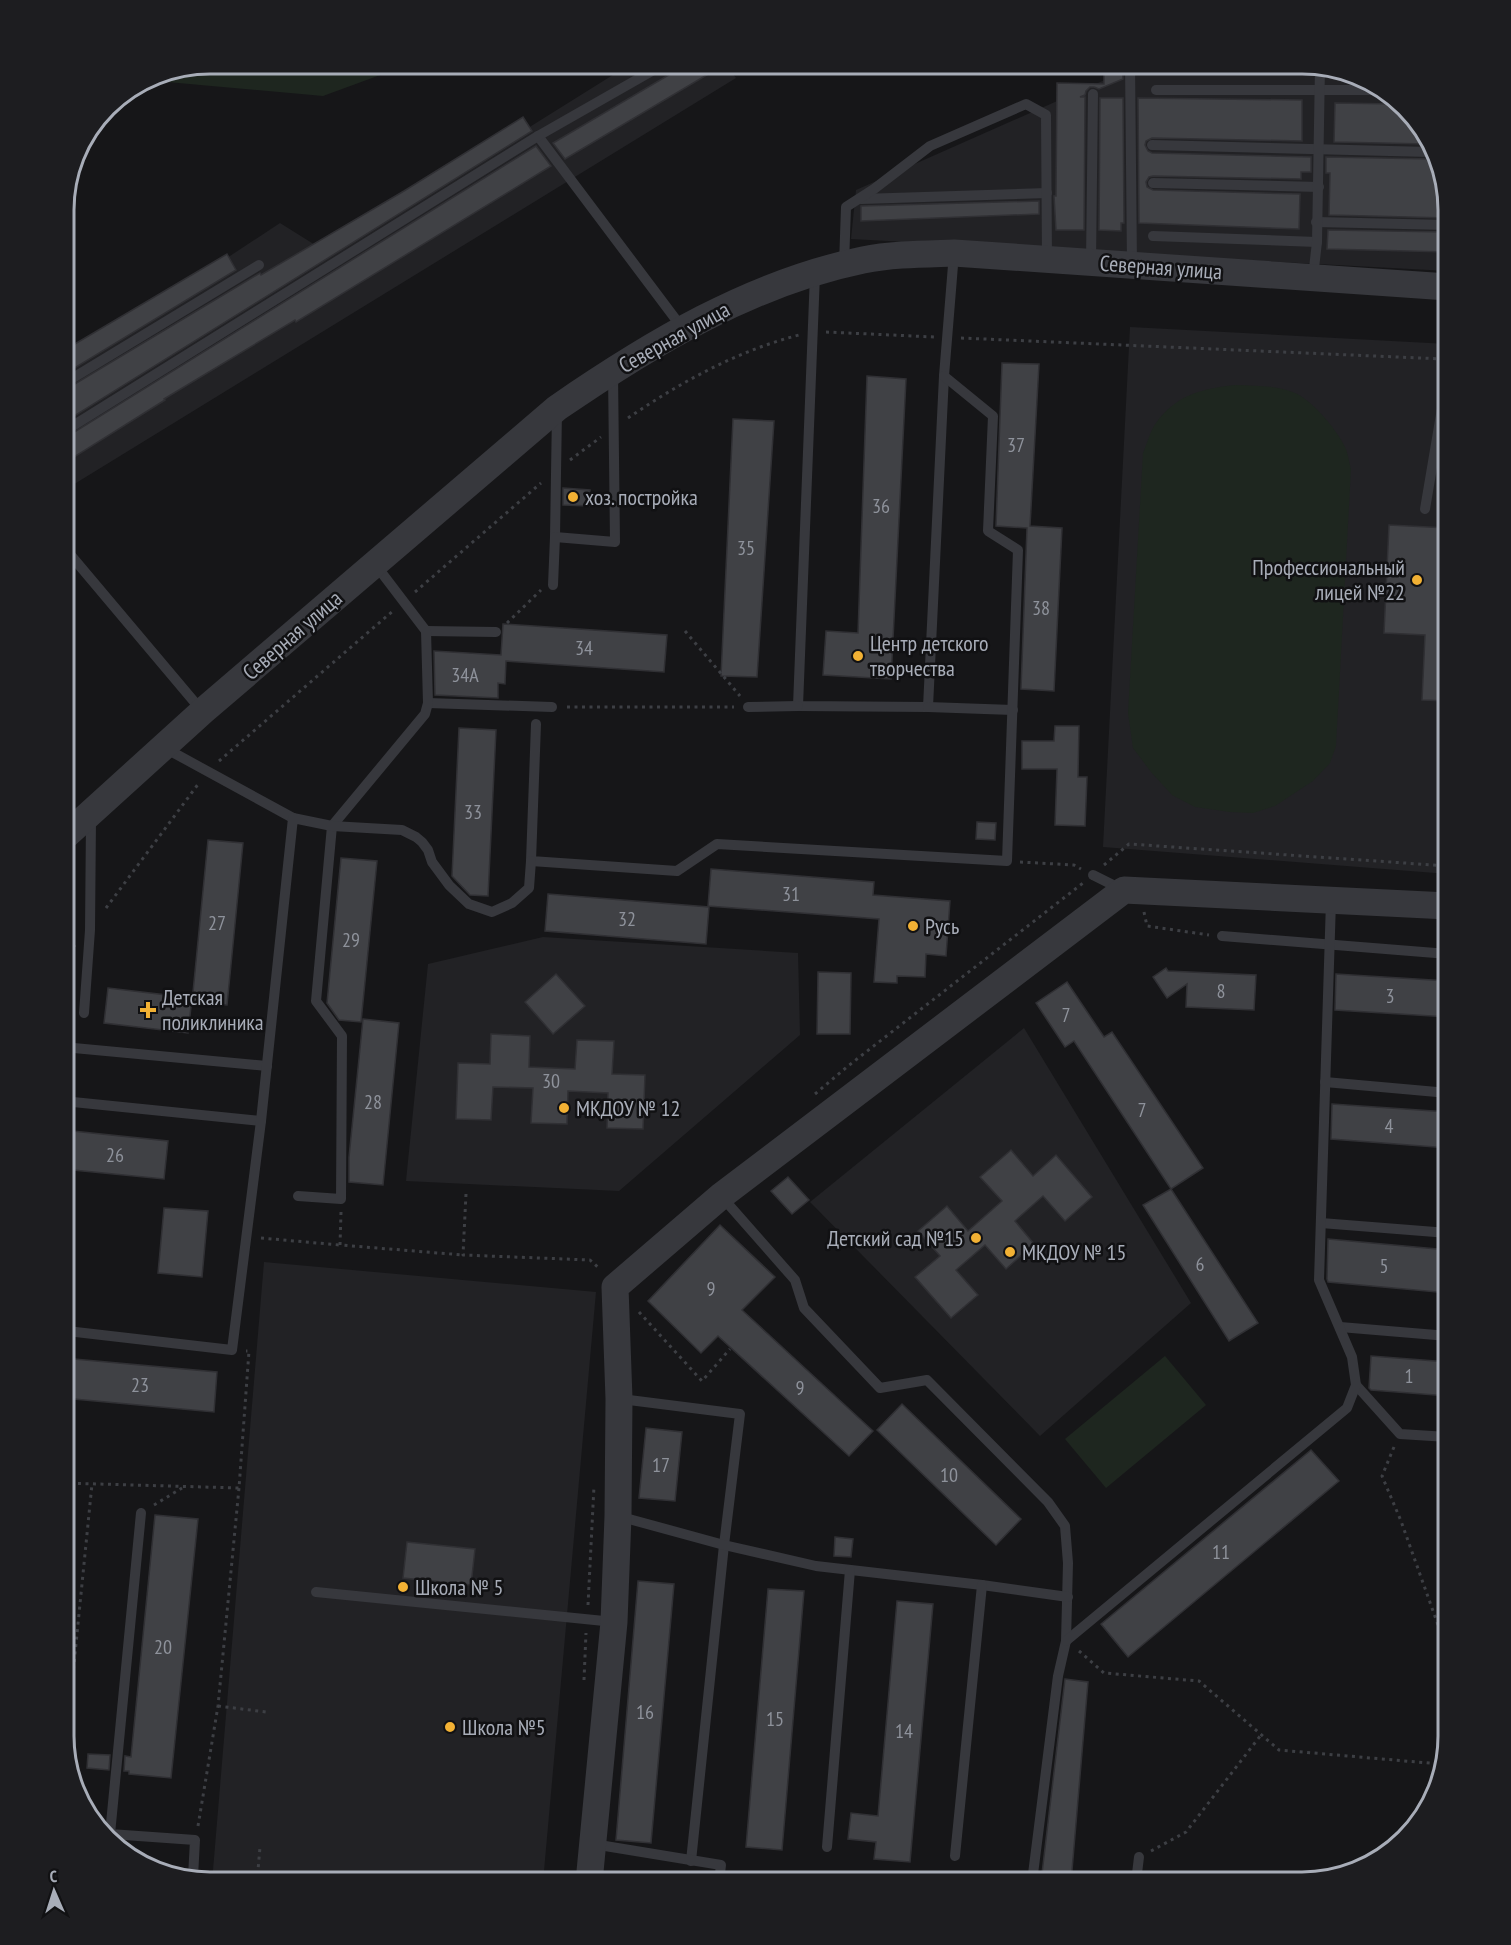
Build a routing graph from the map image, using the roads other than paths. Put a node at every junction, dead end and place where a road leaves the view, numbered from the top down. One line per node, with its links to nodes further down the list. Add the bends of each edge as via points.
1 (647, 74): 8 (lane)
2 (1130, 74): 25 (lane)
3 (1320, 75): 4 (lane)
4 (1320, 89): 5 (lane); 6 (lane); 10 (lane)
5 (1156, 90)
6 (1364, 90)
7 (1093, 94): 22 (lane)
8 (538, 136): 29 (lane); 34 (lane)
9 (1152, 145): 10 (lane)
10 (1319, 150): 11 (lane); 13 (lane)
11 (1424, 152)
12 (1153, 183): 13 (lane)
13 (1319, 187): 16 (lane)
14 (1047, 194): 15 (lane); 15 (lane, via 1047,116 1026,104 930,146); 21 (lane)
15 (860, 199): 24 (lane, via 846,207)
16 (1316, 222): 17 (lane); 19 (lane)
17 (1438, 225)
18 (1153, 236): 19 (lane)
19 (1317, 242): 27 (lane)
20 (954, 253): 21 (street, Северная улица); 24 (street, Северная улица, via 910,254); 31 (lane)
21 (1047, 260): 22 (street, Северная улица)
22 (1091, 262): 25 (street, Северная улица)
23 (259, 265): 32 (lane)
24 (844, 265): 26 (street, Северная улица)
25 (1132, 265): 27 (street, Северная улица)
26 (815, 273): 29 (street, Северная улица, via 748,297); 45 (lane)
27 (1313, 278): 28 (street, Северная улица)
28 (1438, 286)
29 (684, 328): 30 (street, Северная улица)
30 (613, 369): 33 (street, Северная улица); 37 (lane, via 615,542)
31 (944, 376): 46 (lane); 49 (lane, via 993,416 988,531 1018,550)
32 (74, 377)
33 (557, 408): 37 (lane); 39 (street, Северная улица)
34 (74, 425)
35 (1438, 432): 36 (lane)
36 (1425, 509)
37 (555, 537): 40 (lane)
38 (74, 559): 48 (lane)
39 (374, 564): 41 (lane); 48 (street, Северная улица)
40 (553, 585)
41 (426, 632): 42 (lane); 43 (lane)
42 (496, 632)
43 (428, 703): 47 (lane); 54 (lane, via 425,714)
44 (748, 706): 45 (lane)
45 (798, 706): 46 (lane)
46 (928, 706): 49 (lane)
47 (552, 707)
48 (203, 711): 51 (street, Северная улица)
49 (1013, 711): 56 (lane, via 1006,861 717,844 677,871)
50 (536, 724): 56 (lane)
51 (163, 747): 52 (street, Северная улица); 53 (lane)
52 (91, 813): 55 (street, Северная улица); 64 (lane, via 90,930)
53 (293, 818): 54 (lane); 66 (lane)
54 (332, 826): 56 (lane, via 402,830 416,837 449,885 469,904 492,912 512,903 529,888); 71 (lane, via 316,1001 342,1036 341,1199)
55 (74, 828)
56 (531, 861)
57 (1094, 875): 58 (lane)
58 (1124, 890): 59 (street); 72 (street)
59 (1331, 901): 60 (street); 62 (lane)
60 (1438, 906)
61 (1222, 936): 62 (lane)
62 (1329, 945): 63 (lane); 67 (lane)
63 (1438, 953)
64 (84, 1013)
65 (74, 1048): 66 (lane)
66 (267, 1066): 70 (lane)
67 (1325, 1082): 68 (lane); 73 (lane)
68 (1438, 1092)
69 (74, 1102): 70 (lane)
70 (261, 1121): 76 (lane, via 232,1350)
71 (298, 1196)
72 (722, 1196): 79 (street, via 615,1287); 87 (lane, via 795,1280 804,1308 880,1388 927,1380 1048,1502 1065,1526)
73 (1321, 1223): 74 (lane); 75 (lane, via 1319,1280)
74 (1438, 1232)
75 (1340, 1327): 77 (lane); 78 (lane, via 1352,1357)
76 (74, 1332)
77 (1438, 1335)
78 (1356, 1385): 80 (lane, via 1400,1434); 89 (lane, via 1347,1408)
79 (618, 1399): 82 (street); 83 (lane, via 740,1414)
80 (1438, 1436)
81 (141, 1513): 90 (lane)
82 (618, 1516): 83 (lane); 88 (street)
83 (724, 1545): 84 (lane); 96 (lane)
84 (850, 1570): 85 (lane); 93 (lane)
85 (982, 1585): 87 (lane); 94 (lane)
86 (316, 1592): 88 (lane)
87 (1068, 1597): 89 (lane)
88 (614, 1622): 92 (street)
89 (1066, 1641): 100 (lane, via 1058,1676)
90 (109, 1827)
91 (115, 1834): 97 (lane, via 195,1840)
92 (593, 1844): 96 (lane); 98 (street)
93 (827, 1847)
94 (955, 1856)
95 (1139, 1857): 101 (lane)
96 (691, 1860): 99 (lane, via 721,1865)
97 (193, 1870)
98 (590, 1872)
99 (720, 1872)
100 (1033, 1872)
101 (1137, 1872)

